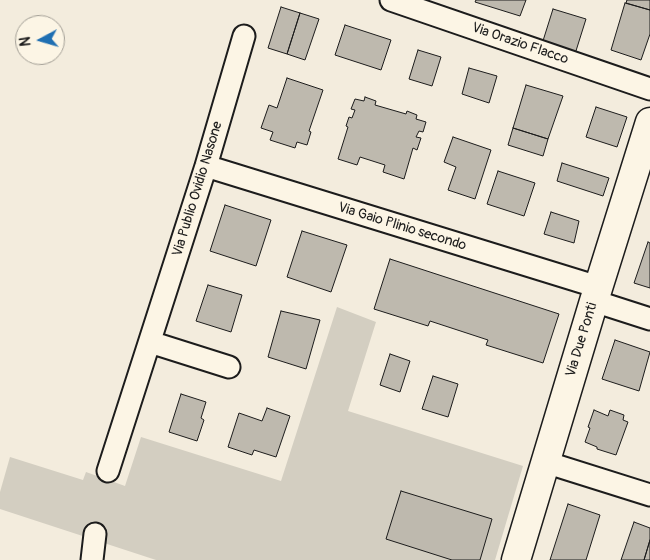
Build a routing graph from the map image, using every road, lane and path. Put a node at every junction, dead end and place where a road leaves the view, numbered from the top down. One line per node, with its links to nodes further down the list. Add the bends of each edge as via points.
1 (390, 0): 3 (street, Via Orazio Flacco)
2 (244, 36): 5 (street, Via Publio Ovidio Nasone)
3 (650, 89)
4 (649, 130): 6 (street, Via Due Ponti)
5 (206, 166): 6 (street, Via Gaio Plinio secondo); 8 (street, Via Publio Ovidio Nasone)
6 (596, 294): 7 (street, Via Gaio Plinio secondo); 10 (street, Via Due Ponti)
7 (650, 319)
8 (150, 342): 9 (street); 11 (street, Via Publio Ovidio Nasone)
9 (229, 367)
10 (544, 462): 12 (street); 15 (street, Via Due Ponti)
11 (108, 471)
12 (650, 495)
13 (95, 534): 14 (street)
14 (92, 560)
15 (516, 560)

